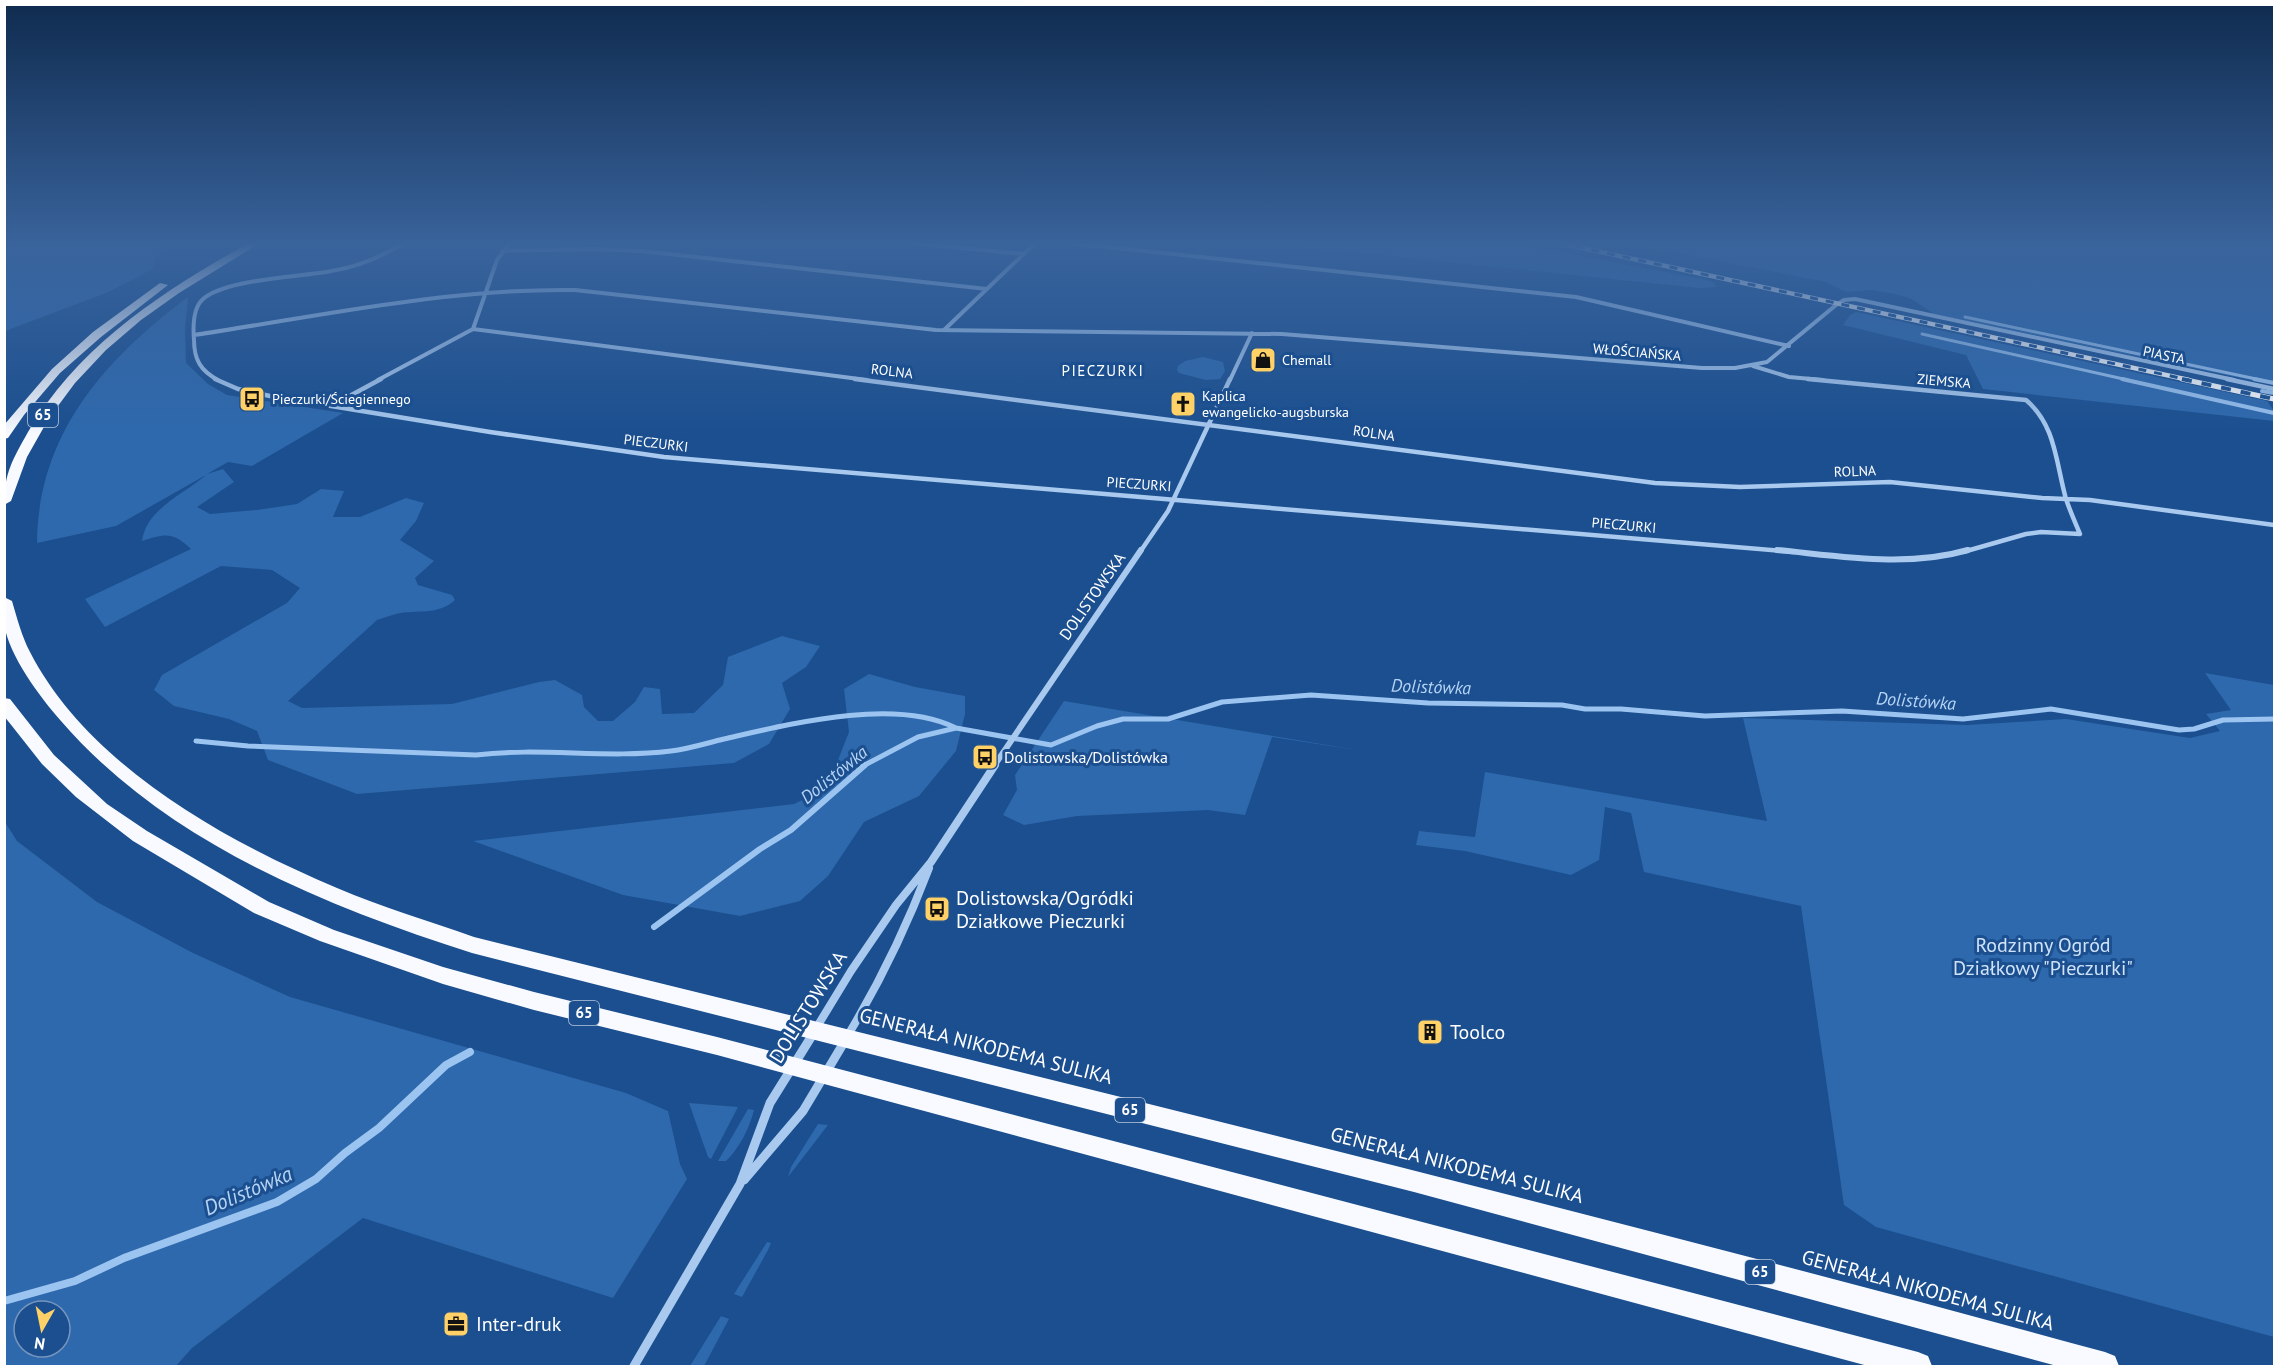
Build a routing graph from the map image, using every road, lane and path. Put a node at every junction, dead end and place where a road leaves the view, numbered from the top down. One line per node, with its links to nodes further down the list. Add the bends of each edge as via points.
1 (133, 307): 20 (highway, 65, via 79,348 39,389)
2 (148, 307): 23 (highway, 65, via 68,383 43,416 26,444)
3 (198, 307): 14 (street, PIECZURKI)
4 (381, 307): 14 (street, WŁOŚCIAŃSKA)
5 (480, 307): 11 (street)
6 (741, 307): 12 (street, WŁOŚCIAŃSKA)
7 (969, 307): 12 (street)
8 (1619, 307): 15 (street)
9 (1835, 307): 15 (street, WŁOŚCIAŃSKA)
10 (1897, 307): 17 (street, PIASTA)
11 (473, 329): 18 (street); 19 (street, ROLNA)
12 (945, 330): 13 (street, WŁOŚCIAŃSKA)
13 (1252, 333): 16 (street, WŁOŚCIAŃSKA, via 1702,368); 19 (street, DOLISTOWSKA)
14 (194, 334): 18 (street, PIECZURKI, via 198,363 218,380 262,394)
15 (1789, 346): 16 (street, WŁOŚCIAŃSKA, via 1767,362)
16 (1753, 366): 21 (street, ZIEMSKA, via 1789,377 2026,400 2036,408 2049,433)
17 (2274, 389)
18 (333, 405): 22 (street, PIECZURKI, via 437,425 659,457)
19 (1210, 424): 21 (street, ROLNA, via 1665,484 1740,487 1890,482); 22 (street, DOLISTOWSKA)
20 (4, 435)
21 (2066, 498): 22 (street, PIECZURKI, via 2080,534 2026,534 1948,556 1904,560); 24 (street, ROLNA)
22 (1175, 499): 27 (street, DOLISTOWSKA)
23 (4, 501)
24 (2274, 525)
25 (4, 601): 28 (highway, GENERAŁA NIKODEMA SULIKA / 65, via 21,650 37,679 74,725 117,767 232,847 330,894 472,945)
26 (4, 703): 30 (highway, 65, via 35,745 88,798 139,835 248,901 378,955 436,974)
27 (931, 862): 28 (street, DOLISTOWSKA, via 896,905); 29 (street, DOLISTOWSKA, via 904,929)
28 (815, 1030): 29 (highway, GENERAŁA NIKODEMA SULIKA / 65); 30 (street, DOLISTOWSKA)
29 (846, 1038): 31 (street, DOLISTOWSKA); 35 (highway, GENERAŁA NIKODEMA SULIKA / 65, via 1449,1190)
30 (792, 1067): 31 (highway, 65); 32 (street, DOLISTOWSKA, via 770,1103)
31 (824, 1076): 32 (street, DOLISTOWSKA, via 803,1111); 34 (highway, 65, via 1852,1352)
32 (740, 1184): 33 (street, DOLISTOWSKA)
33 (634, 1366)
34 (1918, 1366)
35 (2105, 1366)

